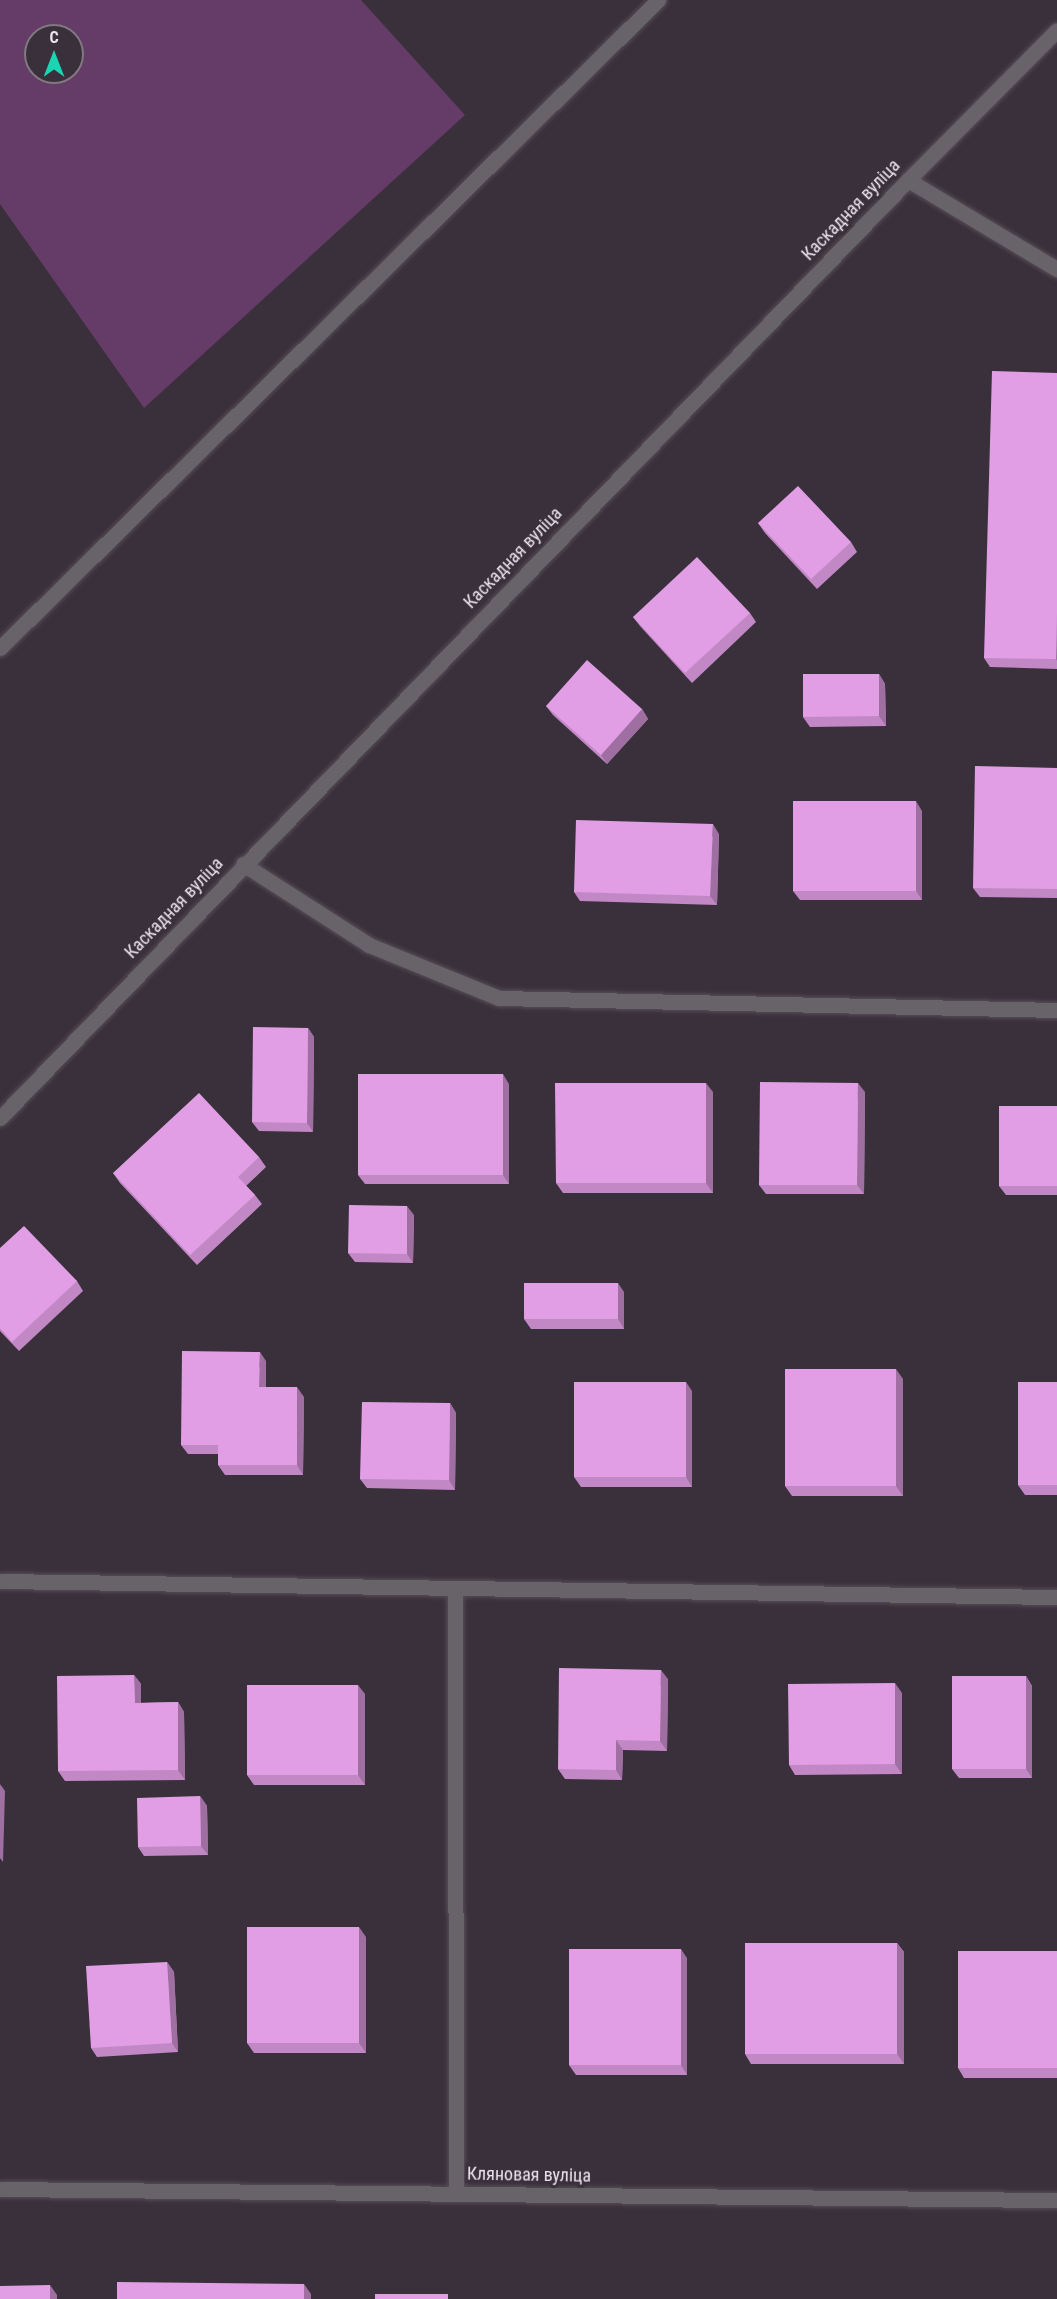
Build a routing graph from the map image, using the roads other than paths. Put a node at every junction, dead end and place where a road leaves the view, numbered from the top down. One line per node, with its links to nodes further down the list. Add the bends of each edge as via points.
1 (658, 0): 5 (street)
2 (1057, 30): 3 (street, Каскадная вуліца)
3 (908, 180): 4 (street); 6 (street, Каскадная вуліца)
4 (1057, 269)
5 (0, 648)
6 (243, 864): 7 (street, via 369,945 499,998); 8 (street, Каскадная вуліца)
7 (1057, 1010)
8 (0, 1118)
9 (0, 1581): 10 (street)
10 (455, 1588): 11 (street); 13 (street)
11 (1057, 1597)
12 (0, 2189): 13 (street, Кляновая вуліца)
13 (456, 2193): 14 (street, Кляновая вуліца)
14 (1057, 2200)

